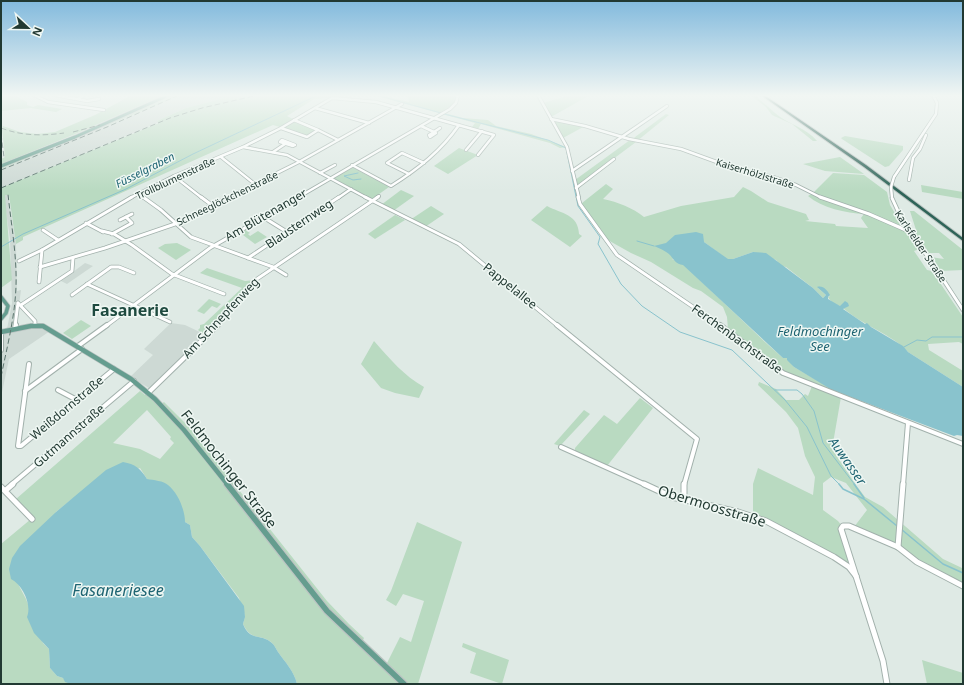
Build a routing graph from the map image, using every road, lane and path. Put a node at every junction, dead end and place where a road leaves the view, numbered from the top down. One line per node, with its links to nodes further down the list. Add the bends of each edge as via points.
1 (97, 127): 32 (main road)
2 (311, 127): 16 (street)
3 (362, 127): 20 (street, Schneeglöckchenstraße)
4 (419, 127): 34 (street, Am Blütenanger)
5 (424, 127): 15 (street, via 435,131)
6 (458, 127): 31 (street, via 443,147)
7 (467, 127): 17 (street)
8 (557, 127): 35 (street, Ferchenbachstraße, via 567,147)
9 (588, 127): 19 (street, Kaiserhölzlstraße)
10 (635, 127): 19 (street)
11 (809, 127): 60 (highway, via 866,166)
12 (813, 127): 58 (highway, via 869,165)
13 (927, 127): 23 (street, Karlsfelder Straße)
14 (281, 128): 16 (street, via 307,137); 22 (street, Trollblumenstraße)
15 (440, 128)
16 (318, 130): 20 (street)
17 (482, 131): 24 (street); 27 (street, via 494,136)
18 (926, 135): 25 (street)
19 (620, 137): 35 (street); 55 (street, Kaiserhölzlstraße, via 680,148 736,169 774,177)
20 (338, 140): 30 (street, Schneeglöckchenstraße)
21 (285, 144): 21 (street, via 293,146 295,145 282,140 280,142); 26 (street)
22 (243, 147): 26 (street, Pappelallee); 28 (street, Trollblumenstraße)
23 (912, 148): 25 (street); 55 (street, Karlsfelder Straße, bridge, via 894,177 891,187 898,215)
24 (466, 150)
25 (919, 150): 40 (street, via 913,158)
26 (273, 152): 30 (street, Pappelallee, via 287,155)
27 (478, 155)
28 (221, 157): 38 (street, Trollblumenstraße); 41 (street)
29 (614, 159): 42 (street)
30 (299, 162): 36 (street, Pappelallee); 41 (street, Schneeglöckchenstraße)
31 (424, 163): 37 (street); 37 (street, via 403,153 387,163)
32 (1, 165)
33 (335, 165): 36 (street)
34 (352, 165): 37 (street, via 390,186); 39 (street, Am Blütenanger)
35 (572, 171): 42 (street, Ferchenbachstraße)
36 (320, 173): 39 (street, Pappelallee)
37 (409, 174)
38 (174, 176): 44 (street, Trollblumenstraße); 47 (street)
39 (330, 178): 43 (street, Pappelallee); 50 (street, Am Blütenanger)
40 (909, 180)
41 (256, 185): 47 (street, Schneeglöckchenstraße)
42 (576, 188): 95 (street, Ferchenbachstraße, via 582,208 617,255 724,328 779,371)
43 (351, 189): 46 (street, Pappelallee); 56 (street, Blausternweg)
44 (138, 194): 52 (street, Trollblumenstraße); 53 (street, via 161,210)
45 (379, 196): 46 (street, Am Schnepfenweg)
46 (372, 200): 68 (street, Am Schnepfenweg); 100 (street, Pappelallee, via 459,244 697,439 683,489)
47 (213, 206): 53 (street, Schneeglöckchenstraße)
48 (132, 214): 49 (street)
49 (126, 217): 51 (street); 57 (street, via 132,223)
50 (263, 217): 56 (street); 62 (street, Am Blütenanger)
51 (120, 220)
52 (86, 223): 57 (street); 59 (street, Trollblumenstraße)
53 (175, 224): 61 (street, Schneeglöckchenstraße); 62 (street, via 191,237)
54 (43, 230): 59 (street)
55 (908, 231): 79 (street, Karlsfelder Straße, via 933,263)
56 (287, 232): 65 (street, Blausternweg)
57 (111, 233): 61 (street)
58 (963, 236)
59 (58, 240): 63 (street, Trollblumenstraße)
60 (963, 240)
61 (127, 242): 64 (street, Schneeglöckchenstraße); 70 (street)
62 (214, 246): 65 (street); 70 (street, Am Blütenanger)
63 (42, 250): 66 (street, Trollblumenstraße); 67 (street)
64 (73, 258): 67 (street, Schneeglöckchenstraße); 77 (street, via 71,272)
65 (248, 258): 68 (street)
66 (19, 261)
67 (40, 267): 72 (street)
68 (273, 267): 71 (street); 93 (street, Am Schnepfenweg, via 257,279 226,317)
69 (134, 273): 73 (street, via 116,266)
70 (174, 275): 74 (street); 78 (street, Am Blütenanger)
71 (286, 275)
72 (39, 282)
73 (87, 284): 75 (street); 78 (street)
74 (224, 294)
75 (72, 295)
76 (1, 298): 80 (main road, via 8,306)
77 (21, 305): 82 (street, via 35,321); 83 (street, via 18,303)
78 (132, 306): 81 (street); 86 (street, Am Blütenanger)
79 (963, 310)
80 (1, 319)
81 (170, 322)
82 (35, 326): 83 (main road, Feldmochinger Straße); 86 (main road, Feldmochinger Straße, via 45,327)
83 (15, 329): 84 (main road, Feldmochinger Straße)
84 (1, 332)
85 (1, 335): 87 (street)
86 (80, 347): 89 (main road, Feldmochinger Straße); 92 (street, Am Blütenanger)
87 (1, 350)
88 (29, 364): 92 (street)
89 (114, 369): 90 (main road, Feldmochinger Straße); 94 (street, Weißdornstraße)
90 (134, 381): 93 (main road, Feldmochinger Straße); 99 (street, Gutmannstraße)
91 (58, 390): 94 (street)
92 (25, 392): 94 (street, Weißdornstraße, via 18,446)
93 (148, 393): 105 (main road, Feldmochinger Straße, via 184,430 327,612)
94 (76, 400)
95 (908, 423): 96 (street, Ferchenbachstraße); 102 (street)
96 (963, 444)
97 (561, 447): 100 (street, Obermoosstraße, via 672,497)
98 (1, 486): 99 (street)
99 (6, 490): 101 (street)
100 (684, 499): 103 (street, Obermoosstraße, via 766,520 834,557 849,567)
101 (32, 519)
102 (898, 547): 103 (street, via 849,526 843,526); 104 (street, via 917,562)
103 (856, 576): 106 (street, via 883,661)
104 (963, 586)
105 (404, 684)
106 (887, 684)

